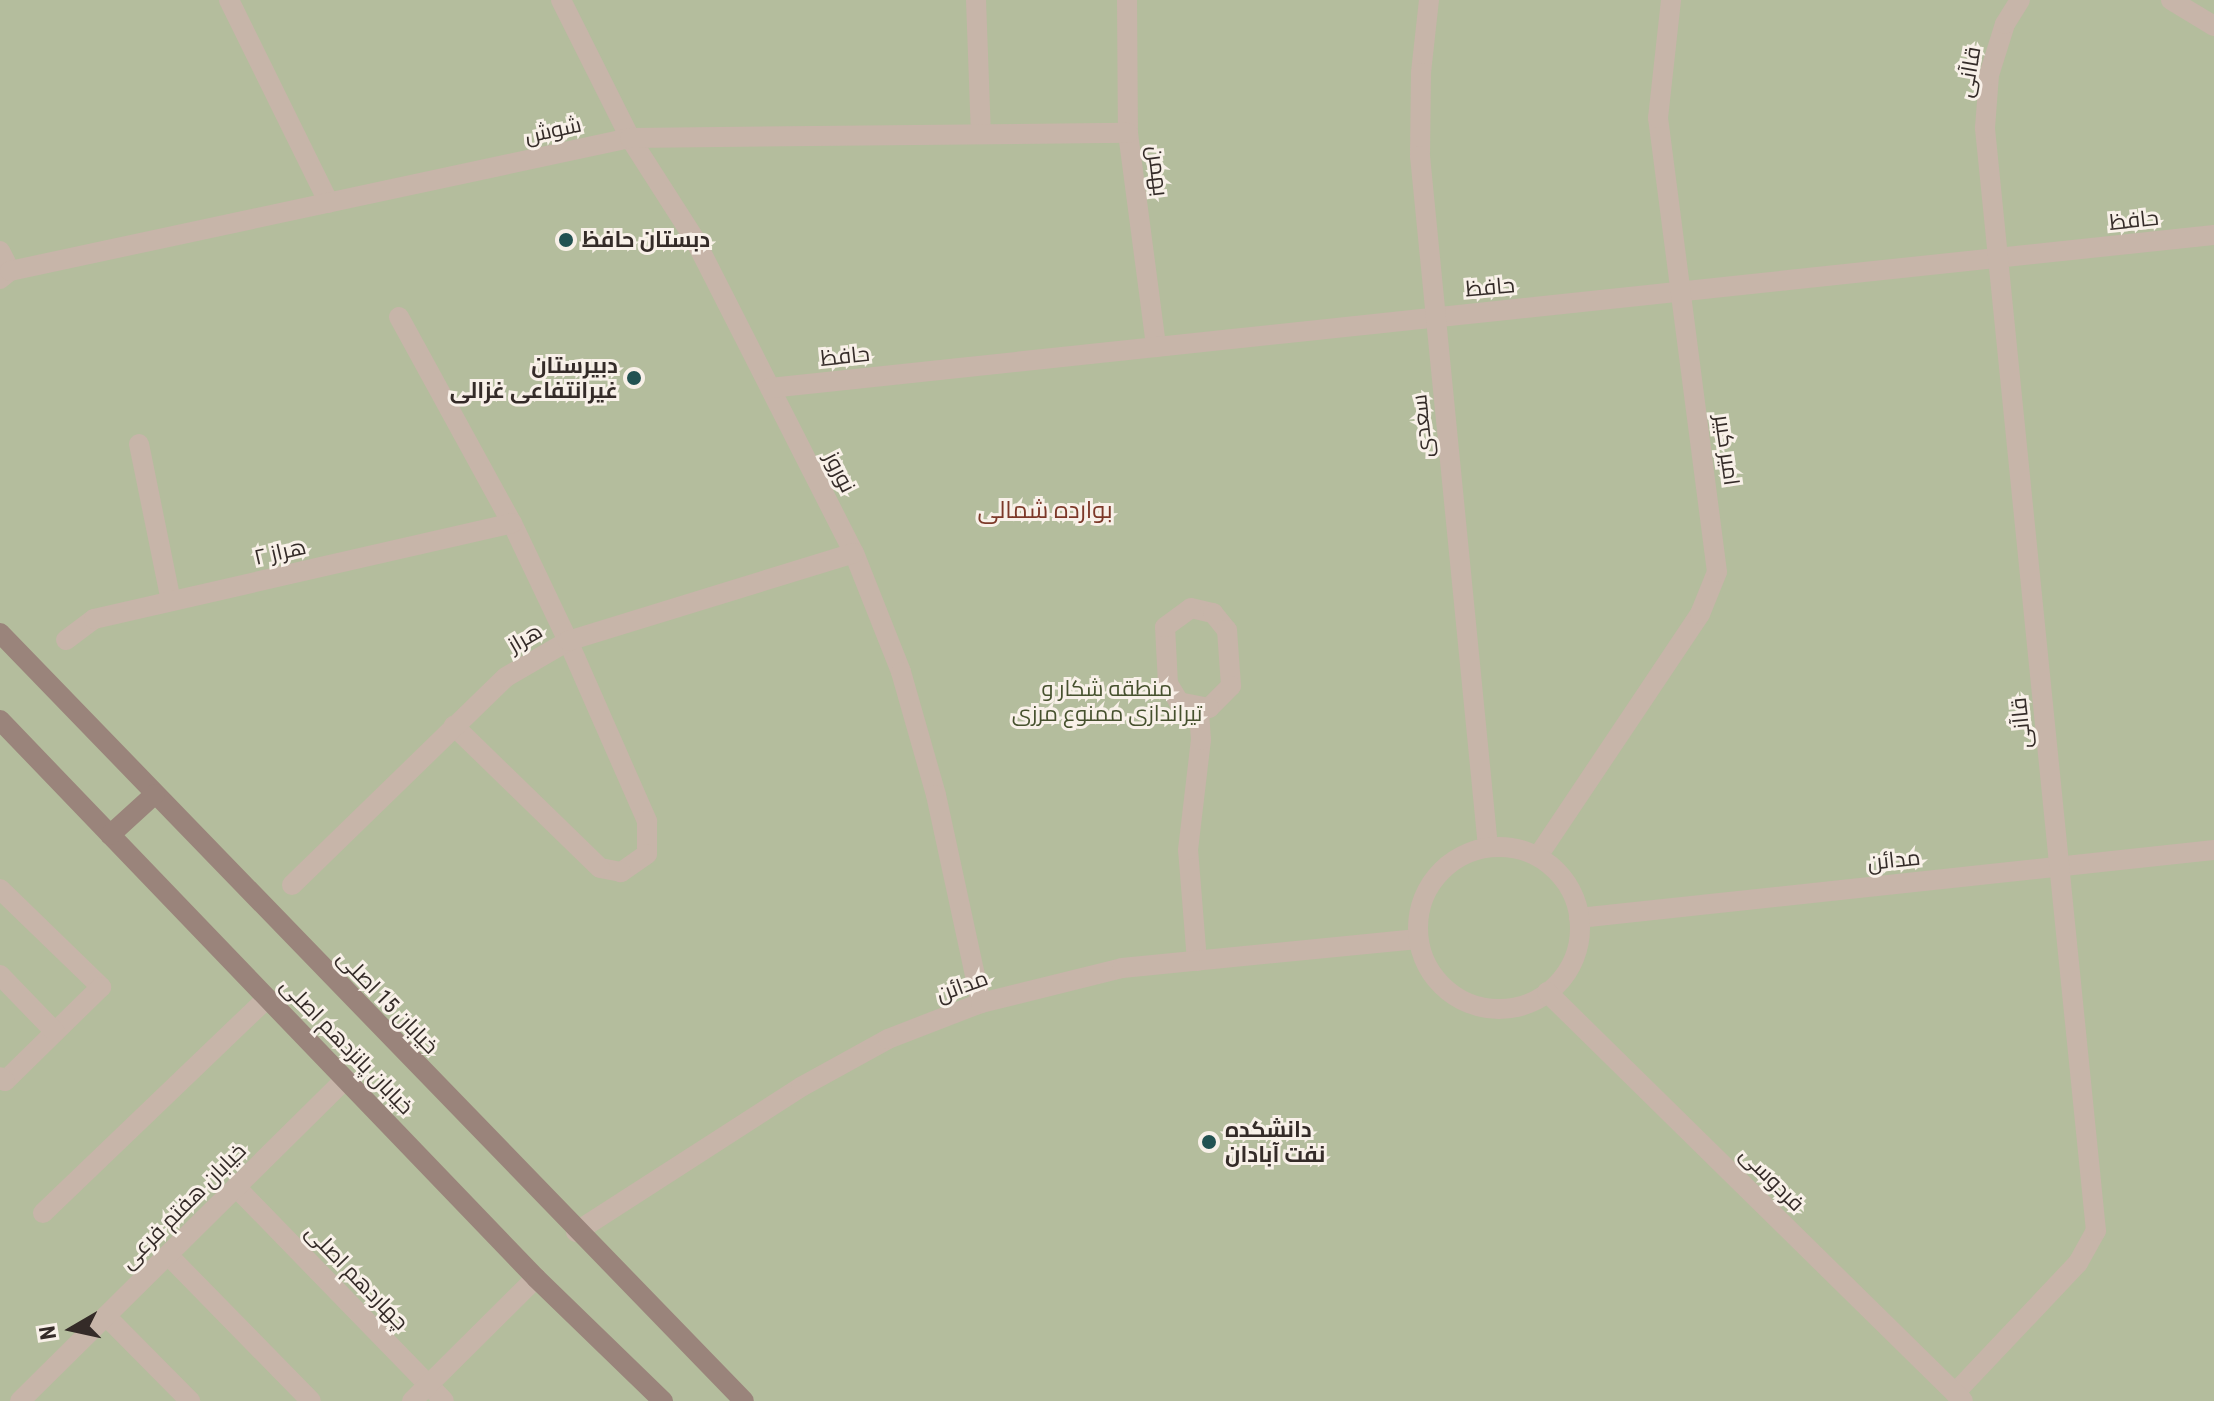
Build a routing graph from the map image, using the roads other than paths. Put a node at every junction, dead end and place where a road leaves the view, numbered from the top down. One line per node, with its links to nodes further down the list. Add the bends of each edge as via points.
1 (229, 0): 13 (street)
2 (561, 0): 12 (street, نوروز)
3 (976, 0): 11 (street)
4 (1127, 0): 10 (street, بهمن)
5 (1429, 0): 19 (street, سعدی, via 1420,156)
6 (1671, 0): 18 (street, امیر کبیر, via 1658,118)
7 (2020, 0): 16 (street, قاآنی, via 2005,24 1989,75 1985,128)
8 (2171, 0): 9 (street)
9 (2214, 26)
10 (1128, 133): 11 (street, شوش); 21 (street, بهمن)
11 (981, 134): 12 (street, شوش)
12 (630, 138): 13 (street, شوش); 22 (street, نوروز, via 694,238)
13 (329, 203): 17 (street, شوش)
14 (2214, 235): 16 (street, حافظ)
15 (0, 251): 17 (street)
16 (1996, 260): 18 (street, حافظ); 38 (street, قاآنی)
17 (5, 275)
18 (1680, 293): 19 (street, حافظ); 37 (street, امیر کبیر, via 1717,572 1700,614)
19 (1436, 316): 21 (street, حافظ); 35 (street, سعدی)
20 (399, 317): 24 (street)
21 (1156, 347): 22 (street, حافظ)
22 (770, 388): 25 (street, نوروز)
23 (139, 444): 26 (street)
24 (512, 523): 26 (street, هراز ۲); 29 (street)
25 (854, 553): 29 (street, هراز); 47 (street, نوروز, via 901,672 936,795)
26 (171, 601): 28 (street, هراز ۲, via 94,619)
27 (0, 633): 33 (main road, خیابان 15 اصلی)
28 (66, 640)
29 (568, 641): 32 (street, هراز, via 506,677); 32 (street, via 650,832 641,863 621,872 600,868)
30 (1199, 709): 30 (street, via 1219,703 1232,675 1221,620 1191,608 1172,618 1162,638 1172,693); 43 (street, via 1201,740 1188,850)
31 (0, 720): 34 (main road, خیابان پانزدهم اصلی)
32 (454, 726): 39 (street, هراز)
33 (155, 794): 34 (main road); 53 (main road, خیابان 15 اصلی)
34 (110, 835): 46 (main road, خیابان پانزدهم اصلی)
35 (1488, 847): 37 (street); 42 (street, via 1464,854 1435,879 1419,913)
36 (2214, 850): 38 (street, مدائن)
37 (1538, 856): 41 (street, via 1565,883)
38 (2061, 867): 41 (street, مدائن); 58 (street, قاآنی, via 2096,1231 2078,1263)
39 (292, 885)
40 (0, 889): 48 (street, via 101,987)
41 (1579, 918): 45 (street, via 1570,967)
42 (1418, 939): 43 (street, مدائن); 45 (street, via 1440,984 1460,1000 1509,1009)
43 (1197, 961): 47 (street, مدائن, via 1051,982)
44 (0, 975): 48 (street)
45 (1547, 992): 58 (street, فردوسی)
46 (267, 998): 50 (main road, خیابان پانزدهم اصلی); 52 (street)
47 (981, 1003): 53 (street, مدائن, via 888,1039 801,1087)
48 (55, 1032): 49 (street, via 5,1081)
49 (0, 1077)
50 (345, 1079): 51 (street, خیابان هفتم فرعی); 55 (main road, خیابان پانزدهم اصلی)
51 (236, 1187): 54 (street, خیابان هفتم فرعی); 57 (street, چهاردهم اصلی)
52 (43, 1213)
53 (576, 1232): 65 (main road, خیابان 15 اصلی)
54 (168, 1255): 56 (street, خیابان هفتم فرعی); 61 (street)
55 (536, 1278): 57 (street); 64 (main road, خیابان پانزدهم اصلی)
56 (106, 1316): 59 (street, خیابان هفتم فرعی); 60 (street)
57 (428, 1385): 62 (street); 63 (street, چهاردهم اصلی)
58 (1959, 1397)
59 (20, 1401)
60 (190, 1401)
61 (311, 1401)
62 (412, 1401)
63 (444, 1401)
64 (663, 1401)
65 (744, 1401)

